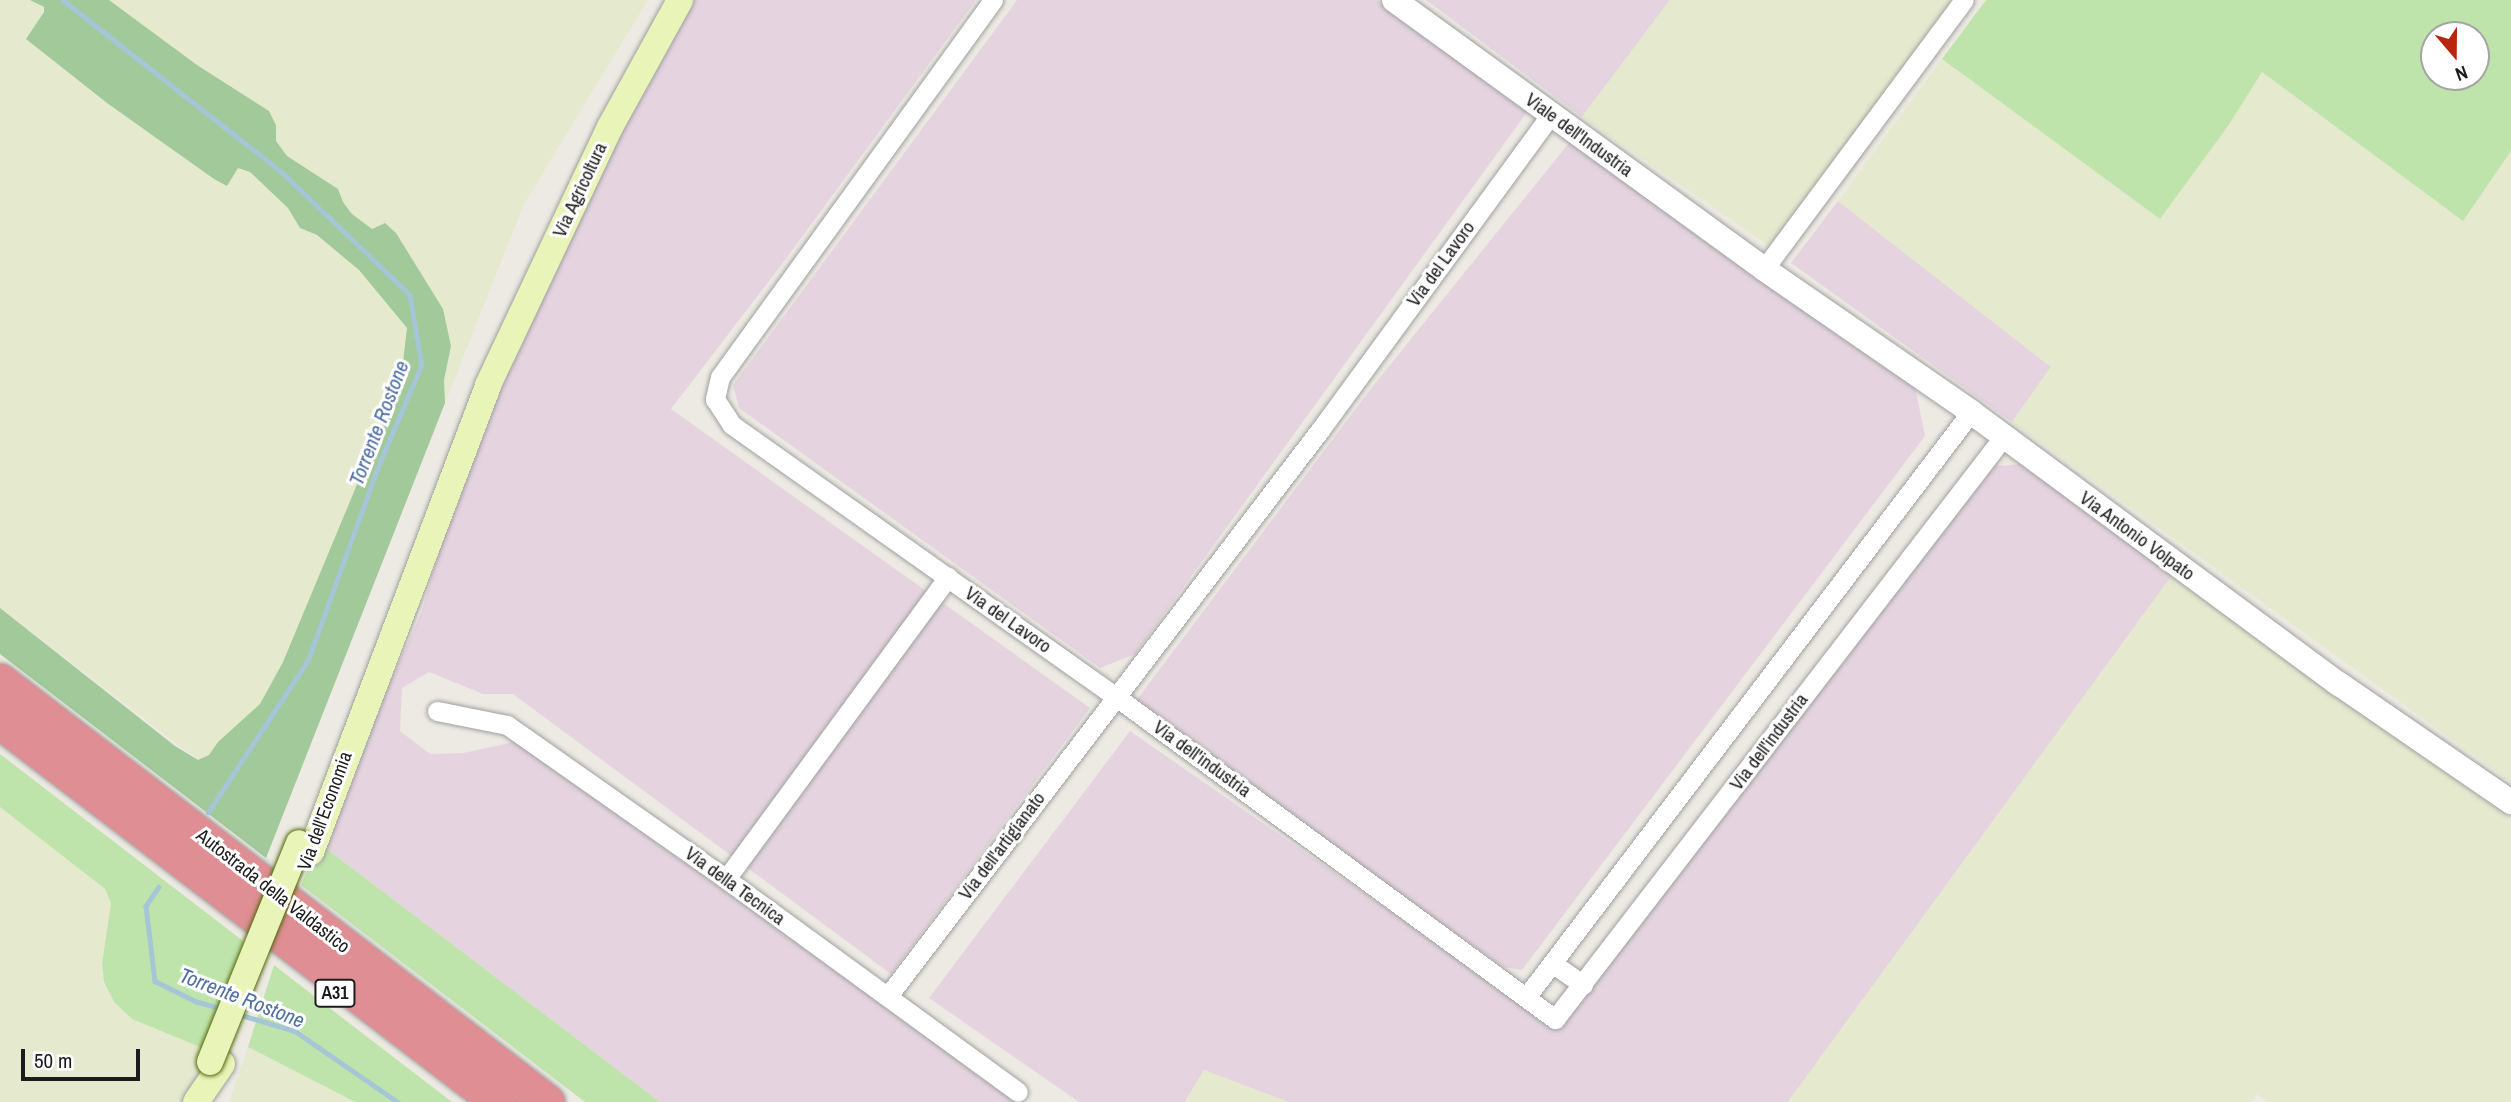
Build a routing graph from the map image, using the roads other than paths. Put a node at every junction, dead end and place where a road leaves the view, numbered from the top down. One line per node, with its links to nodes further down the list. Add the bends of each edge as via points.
1 (680, 0): 7 (main road, Via Agricoltura, via 610,127)
2 (993, 0): 10 (street, Via del Lavoro, via 720,377 715,399 732,425)
3 (1394, 0): 5 (street, Viale dell'Industria)
4 (1964, 0): 6 (street)
5 (1551, 114): 6 (street, Viale dell'Industria); 12 (street, Via del Lavoro, via 1320,430)
6 (1764, 269): 8 (street, Via Antonio Volpato)
7 (488, 385): 23 (main road, Via dell'Economia, bridge, via 362,709 216,1063)
8 (1971, 412): 9 (street, Via Antonio Volpato); 18 (street, Via dell'industria)
9 (2004, 436): 15 (street, Via Antonio Volpato, via 2339,684); 19 (street, Via dell'industria)
10 (948, 577): 12 (street, Via del Lavoro); 17 (street)
11 (0, 681): 26 (highway, Autostrada della Valdastico)
12 (1115, 696): 20 (street, Via dell'artigianato); 21 (street, Via dell'industria)
13 (437, 711): 17 (street, Via della Tecnica, via 507,725)
14 (0, 721): 16 (highway, Autostrada della Valdastico)
15 (2511, 802)
16 (203, 876): 24 (highway, A31, via 305,970); 25 (highway, Autostrada della Valdastico)
17 (726, 879): 20 (street, Via della Tecnica)
18 (1552, 963): 19 (street); 21 (street, Via dell'industria)
19 (1583, 985): 21 (street, Via dell'industria, via 1555,1019)
20 (888, 996): 22 (street, Via della Tecnica)
21 (1527, 996)
22 (1018, 1092)
23 (195, 1102)
24 (474, 1102)
25 (498, 1102)
26 (547, 1102)

